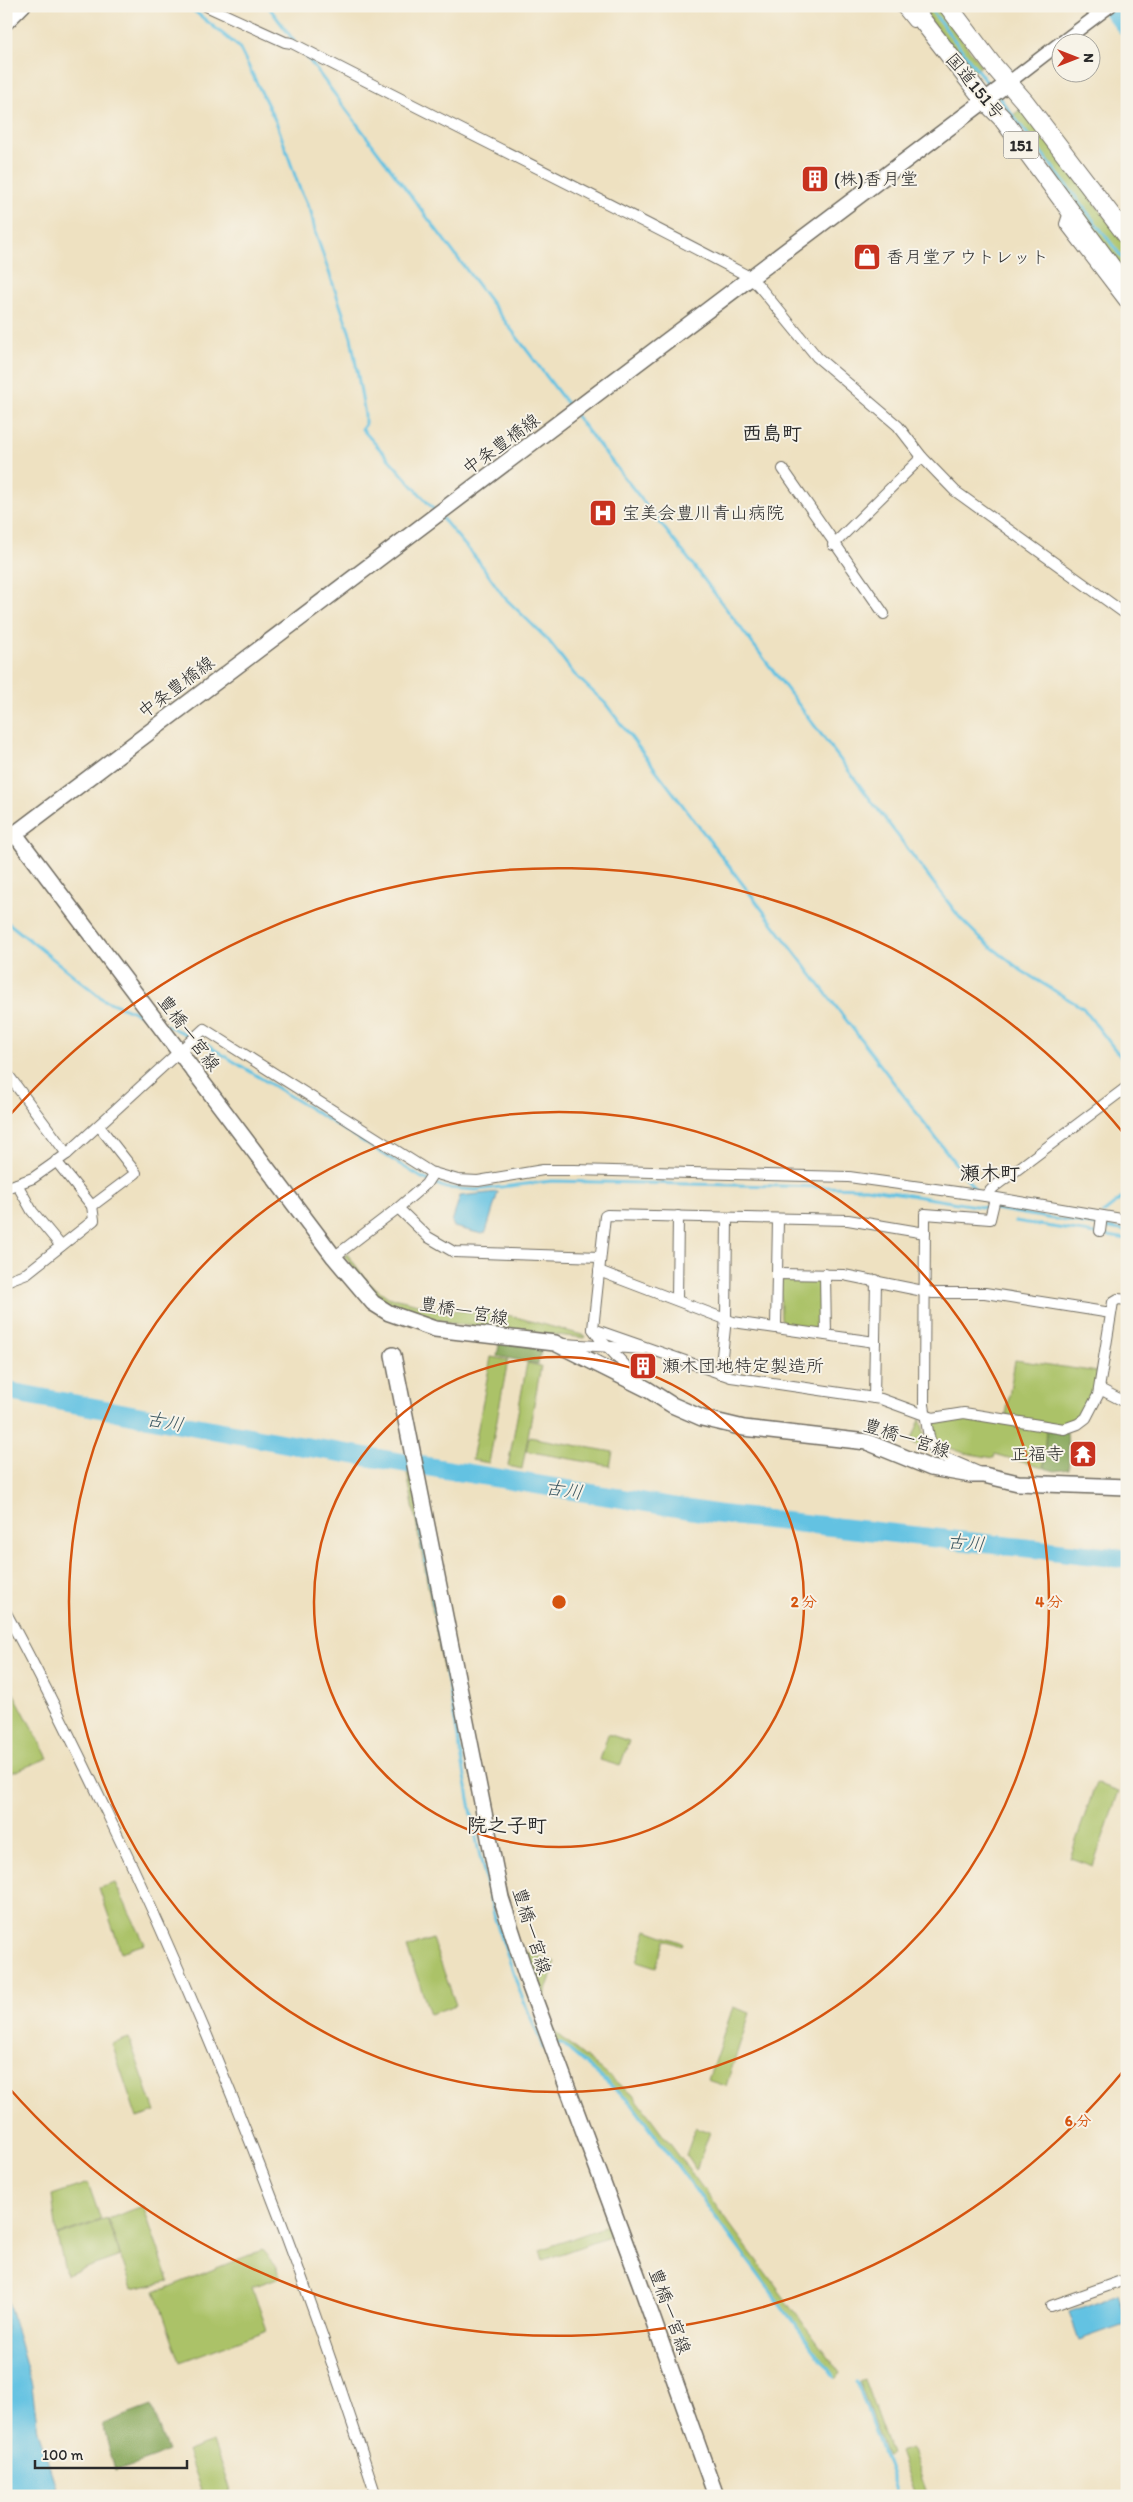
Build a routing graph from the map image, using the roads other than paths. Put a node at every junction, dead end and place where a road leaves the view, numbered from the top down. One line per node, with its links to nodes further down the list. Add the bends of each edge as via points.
1 (24, 6): 7 (street)
2 (206, 6): 16 (street, via 311,53)
3 (900, 6): 8 (street, via 918,30)
4 (911, 6): 8 (highway, 国道151号 / 151)
5 (948, 6): 11 (highway, 国道151号 / 151)
6 (1107, 9): 9 (street)
7 (6, 24)
8 (930, 31): 11 (highway, 国道151号 / 151)
9 (1076, 32)
10 (1050, 51): 11 (street)
11 (996, 92): 12 (highway, 国道151号 / 151, via 1025,102); 13 (highway, 国道151号 / 151, via 1002,118); 16 (main road, 中条豊橋線)
12 (1068, 158): 14 (street, via 1079,160); 15 (highway, 国道151号 / 151)
13 (1069, 212): 17 (highway, 国道151号 / 151); 18 (street, via 1065,224)
14 (1127, 223)
15 (1127, 236)
16 (751, 278): 19 (street, via 817,357 898,426); 24 (main road, 中条豊橋線)
17 (1127, 288)
18 (1127, 305)
19 (922, 457): 21 (street); 23 (street, via 956,491)
20 (782, 470): 21 (street)
21 (834, 545): 22 (street)
22 (884, 614)
23 (1127, 615)
24 (9, 833): 25 (main road, 豊橋一宮線, via 155,1021)
25 (184, 1047): 28 (street); 31 (street, via 204,1030); 45 (main road, 豊橋一宮線)
26 (6, 1072): 29 (street)
27 (1127, 1087): 34 (street, via 994,1187)
28 (100, 1126): 29 (street); 35 (street, via 136,1172)
29 (67, 1154): 30 (street)
30 (56, 1161): 32 (street, via 33,1178); 35 (street)
31 (430, 1178): 34 (street, via 439,1173 448,1178 478,1180 543,1170 849,1177); 36 (street)
32 (17, 1184): 33 (street); 44 (street, via 32,1211)
33 (6, 1188)
34 (988, 1201): 39 (street); 43 (street, via 992,1218 988,1219 925,1209)
35 (92, 1206): 44 (street, via 94,1220)
36 (398, 1208): 45 (street); 46 (street, via 428,1237 454,1252)
37 (678, 1216): 38 (street); 46 (street, via 607,1214); 53 (street)
38 (726, 1218): 40 (street); 56 (street)
39 (1102, 1218): 41 (street); 42 (street)
40 (778, 1220): 43 (street, via 848,1220); 48 (street)
41 (1127, 1220)
42 (1100, 1231)
43 (925, 1233): 52 (street)
44 (61, 1246): 51 (street, via 27,1272)
45 (334, 1257): 61 (main road, 豊橋一宮線, via 369,1300 388,1313 435,1329)
46 (600, 1257): 47 (street)
47 (599, 1271): 53 (street); 58 (street)
48 (777, 1274): 49 (street); 57 (street)
49 (825, 1274): 50 (street); 59 (street)
50 (876, 1280): 52 (street); 60 (street)
51 (6, 1281)
52 (925, 1291): 55 (street, via 985,1293); 70 (street)
53 (677, 1300): 56 (street)
54 (1127, 1300): 55 (street, via 1115,1300)
55 (1111, 1313): 67 (street)
56 (726, 1319): 57 (street); 65 (street)
57 (776, 1327): 59 (street)
58 (593, 1328): 62 (street); 63 (street)
59 (826, 1335): 60 (street)
60 (874, 1342): 68 (street)
61 (555, 1343): 62 (street); 66 (main road, 豊橋一宮線)
62 (610, 1347): 63 (street); 66 (street)
63 (651, 1348): 65 (street)
64 (394, 1355): 77 (main road, 豊橋一宮線, via 501,1898 529,1984)
65 (720, 1374): 68 (street)
66 (647, 1389): 71 (main road, 豊橋一宮線, via 683,1411 728,1425 867,1442 930,1468)
67 (1100, 1389): 69 (street); 70 (street, via 1086,1418 1064,1429 964,1413 933,1418)
68 (874, 1398): 70 (street)
69 (1127, 1404)
70 (926, 1416): 71 (street, via 933,1450)
71 (984, 1475): 72 (main road, 豊橋一宮線, via 1018,1483)
72 (1127, 1487)
73 (6, 1613): 76 (street, via 42,1679 161,1925 238,2107 296,2257)
74 (1127, 2279): 75 (street)
75 (1051, 2306)
76 (376, 2496)
77 (716, 2496)

